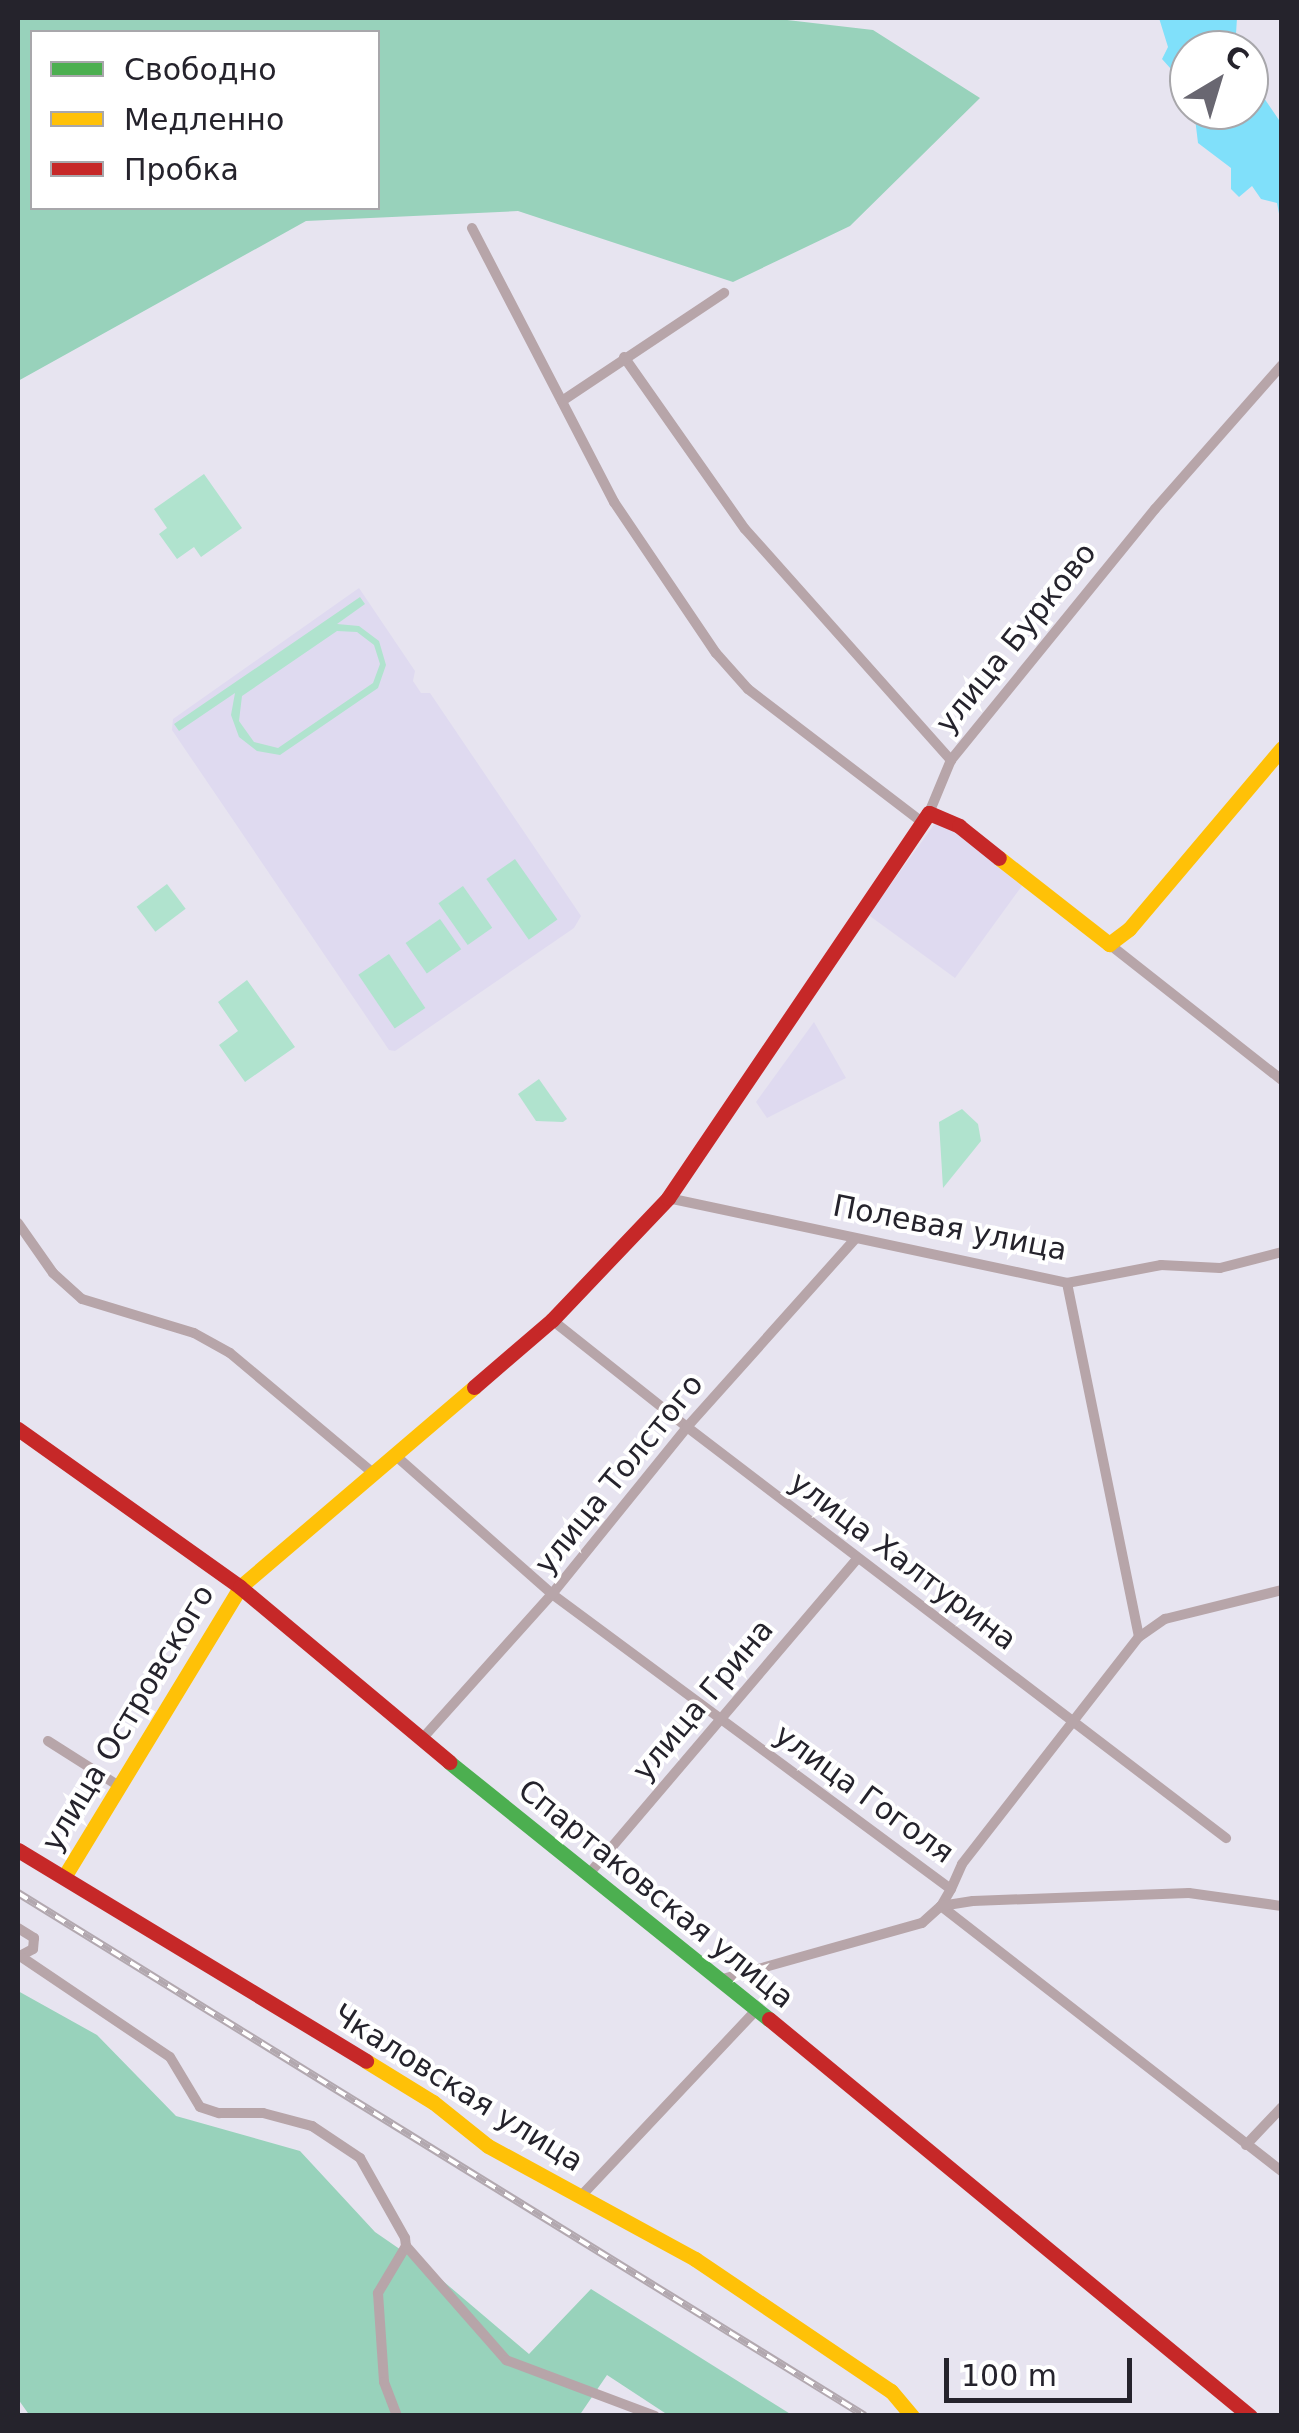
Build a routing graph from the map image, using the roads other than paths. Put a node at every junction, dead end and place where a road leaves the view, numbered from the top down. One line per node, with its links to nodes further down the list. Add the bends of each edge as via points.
1 (472, 228): 5 (street)
2 (724, 293): 3 (street)
3 (624, 357): 5 (street); 7 (street, via 745,529)
4 (1282, 365): 7 (street, улица Бурково, via 1155,509)
5 (562, 401): 8 (street, via 645,554 733,674)
6 (1282, 748): 9 (street, via 1130,929)
7 (952, 760): 8 (street, улица Бурково)
8 (925, 818): 9 (street, via 959,826); 11 (street)
9 (1109, 944): 10 (street)
10 (1282, 1080)
11 (668, 1198): 13 (street, Полевая улица); 16 (street)
12 (18, 1223): 20 (street, via 52,1273 82,1299 194,1334 230,1353)
13 (855, 1239): 15 (street, Полевая улица); 17 (street, улица Толстого)
14 (1282, 1252): 15 (street, Полевая улица, via 1220,1268 1161,1264)
15 (1066, 1282): 25 (street)
16 (552, 1320): 17 (street, улица Халтурина); 19 (street)
17 (686, 1428): 21 (street, улица Халтурина); 24 (street, улица Толстого)
18 (18, 1429): 22 (street, Спартаковская улица)
19 (396, 1456): 20 (street); 24 (street, улица Гоголя)
20 (374, 1474): 22 (street)
21 (858, 1558): 26 (street, улица Грина); 27 (street, улица Халтурина)
22 (240, 1587): 28 (street, Спартаковская улица); 30 (street, улица Островского)
23 (1282, 1590): 25 (street, via 1165,1619)
24 (552, 1594): 26 (street, улица Гоголя); 28 (street, улица Толстого)
25 (1140, 1637): 27 (street)
26 (719, 1718): 33 (street, улица Грина); 35 (street, улица Гоголя)
27 (1075, 1724): 31 (street, улица Халтурина); 35 (street, via 962,1864)
28 (420, 1740): 33 (street, Спартаковская улица)
29 (48, 1742): 30 (street)
30 (119, 1786): 34 (street, улица Островского)
31 (1226, 1838)
32 (18, 1850): 34 (street, Чкаловская улица)
33 (588, 1875): 40 (street, Спартаковская улица)
34 (64, 1876): 45 (street, Чкаловская улица, via 432,2102 488,2146)
35 (951, 1889): 36 (street, улица Гоголя)
36 (941, 1906): 37 (street, via 1007,1897 1189,1893); 40 (street, via 922,1924); 43 (street, улица Гоголя)
37 (1282, 1906)
38 (18, 1928): 39 (street, via 34,1938 33,1949)
39 (20, 1958): 46 (street, via 170,2057 200,2107 287,2118 345,2144 400,2224)
40 (718, 1980): 41 (street, Спартаковская улица)
41 (757, 2009): 45 (street); 50 (street, Спартаковская улица)
42 (1282, 2107): 43 (street)
43 (1246, 2146): 44 (street, улица Гоголя)
44 (1282, 2171)
45 (581, 2196): 49 (street, Чкаловская улица, via 695,2258 890,2390)
46 (406, 2246): 47 (street, via 378,2293 384,2382); 48 (street, via 506,2360)
47 (397, 2416)
48 (655, 2416)
49 (912, 2416)
50 (1250, 2416)

